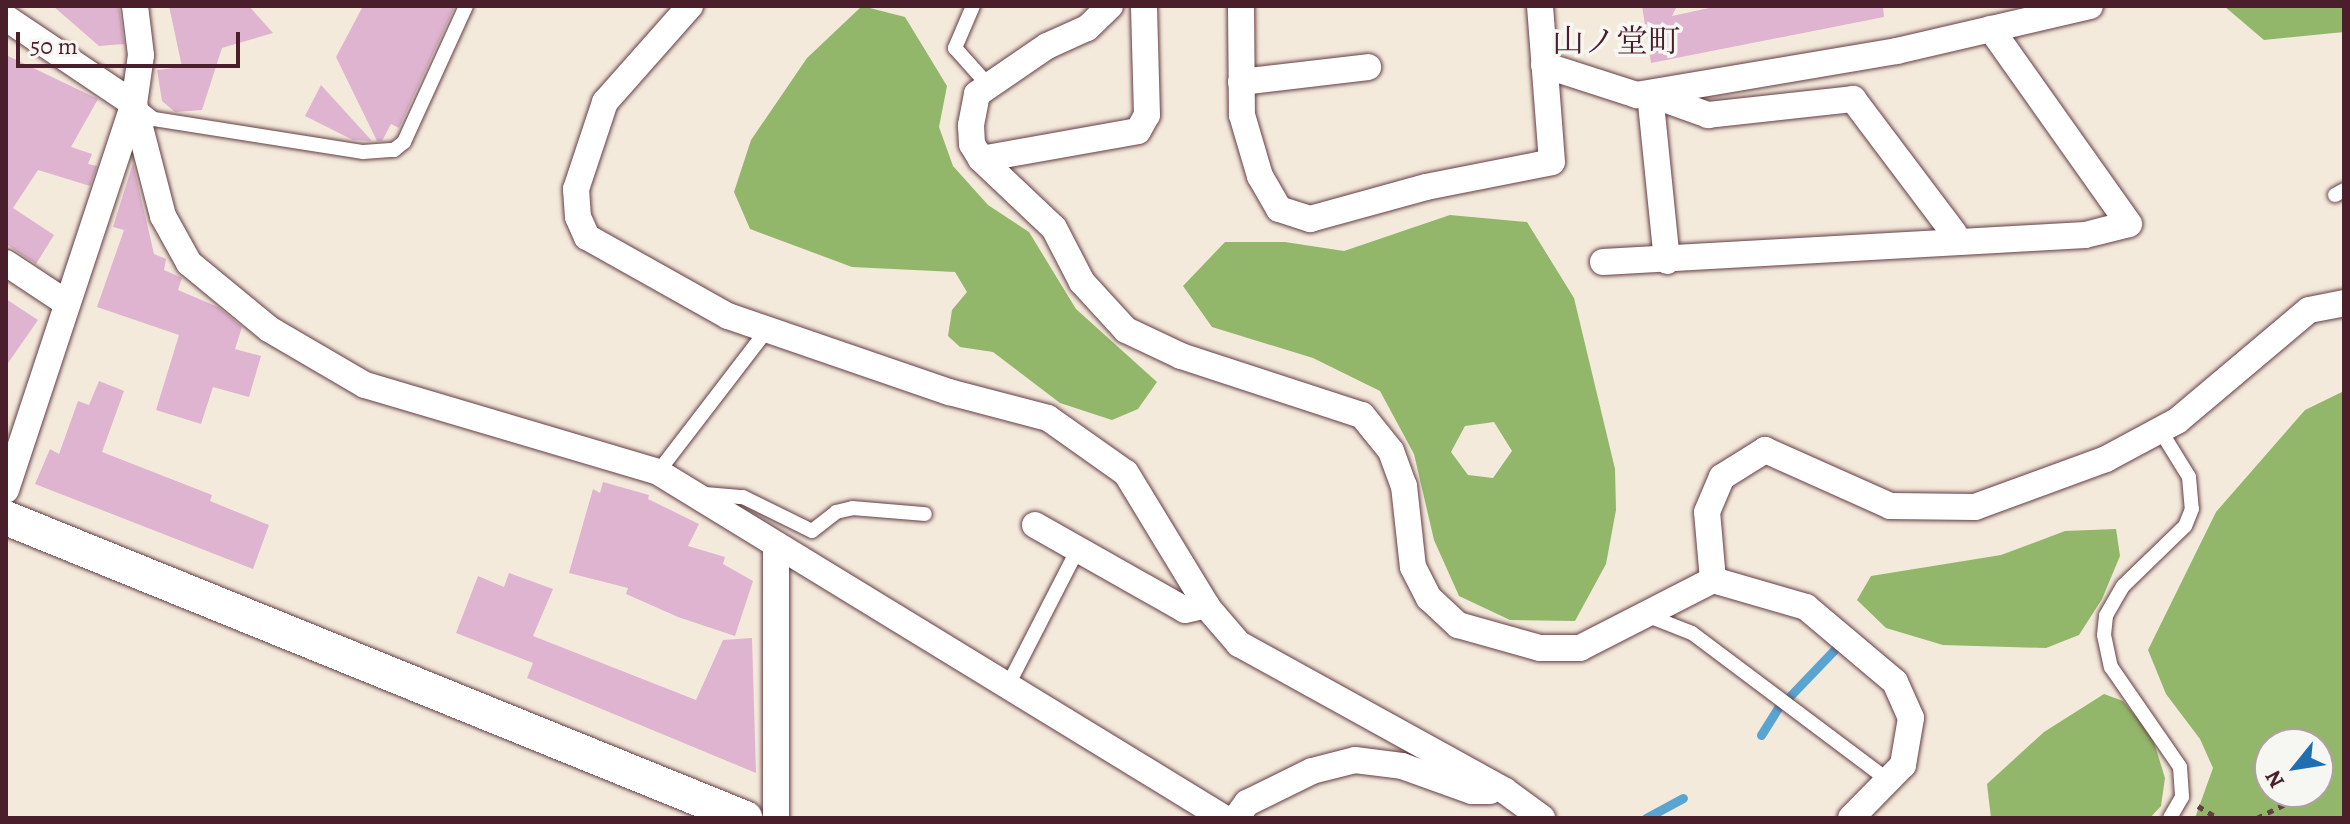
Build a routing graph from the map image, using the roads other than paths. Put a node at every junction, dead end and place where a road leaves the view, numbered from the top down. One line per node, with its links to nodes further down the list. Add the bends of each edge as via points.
1 (135, 6): 17 (street, via 141,55)
2 (466, 6): 17 (lane, via 404,142 394,150 363,152 154,119)
3 (690, 6): 25 (street, via 605,102 576,189 578,217 587,237 728,316)
4 (973, 6): 15 (lane, via 955,48)
5 (1110, 6): 15 (street, via 1087,28 1047,46)
6 (1144, 6): 18 (street, via 1147,115 1138,131)
7 (1241, 6): 14 (street)
8 (1540, 6): 12 (street)
9 (2090, 6): 11 (street)
10 (6, 18): 17 (street)
11 (1991, 29): 16 (street); 20 (street, via 2129,224 2085,235)
12 (1544, 65): 14 (street, via 1552,162 1426,187 1310,219 1279,209 1260,176 1242,115); 16 (street, via 1637,95)
13 (1368, 67): 14 (street)
14 (1241, 82)
15 (989, 86): 18 (street, via 977,94 971,125)
16 (1650, 94): 19 (street, via 1708,115 1853,99); 20 (street)
17 (134, 104): 23 (street); 27 (street, via 163,216 189,263 269,329 365,385)
18 (981, 159): 37 (street, via 1054,228 1082,282 1126,330 1181,356 1362,415 1391,451 1404,486 1413,567 1429,598 1458,625 1540,648 1580,648)
19 (1954, 233)
20 (1667, 261): 21 (street)
21 (1603, 262)
22 (6, 263): 23 (street)
23 (65, 302): 28 (street)
24 (2344, 303): 26 (street, via 2309,310)
25 (767, 330): 27 (lane); 36 (street, via 949,392 1048,418 1126,473)
26 (2160, 430): 35 (street, via 2106,459 1975,507 1890,506 1765,450 1722,477 1707,512); 47 (lane, via 2189,477 2192,509 2185,526 2123,586 2106,616 2104,635 2111,667 2180,767 2182,797)
27 (658, 472): 29 (street)
28 (6, 490)
29 (692, 494): 30 (lane, via 743,497 812,531 836,512 853,508); 33 (street)
30 (925, 514)
31 (6, 518): 41 (street)
32 (1035, 525): 34 (street)
33 (776, 547): 38 (street); 42 (street)
34 (1078, 549): 36 (street, via 1185,610); 38 (lane)
35 (1713, 580): 37 (street); 39 (street, via 1806,607 1895,682 1911,718 1903,765)
36 (1206, 605): 40 (street, via 1239,644)
37 (1643, 614): 39 (lane, via 1692,633)
38 (1007, 687): 43 (street)
39 (1889, 781): 46 (street)
40 (1505, 791): 44 (street, via 1472,791 1402,766 1355,760 1312,771 1247,803); 45 (street)
41 (745, 818)
42 (776, 818)
43 (1224, 818)
44 (1236, 818)
45 (1542, 818)
46 (1851, 818)
47 (2170, 818)

